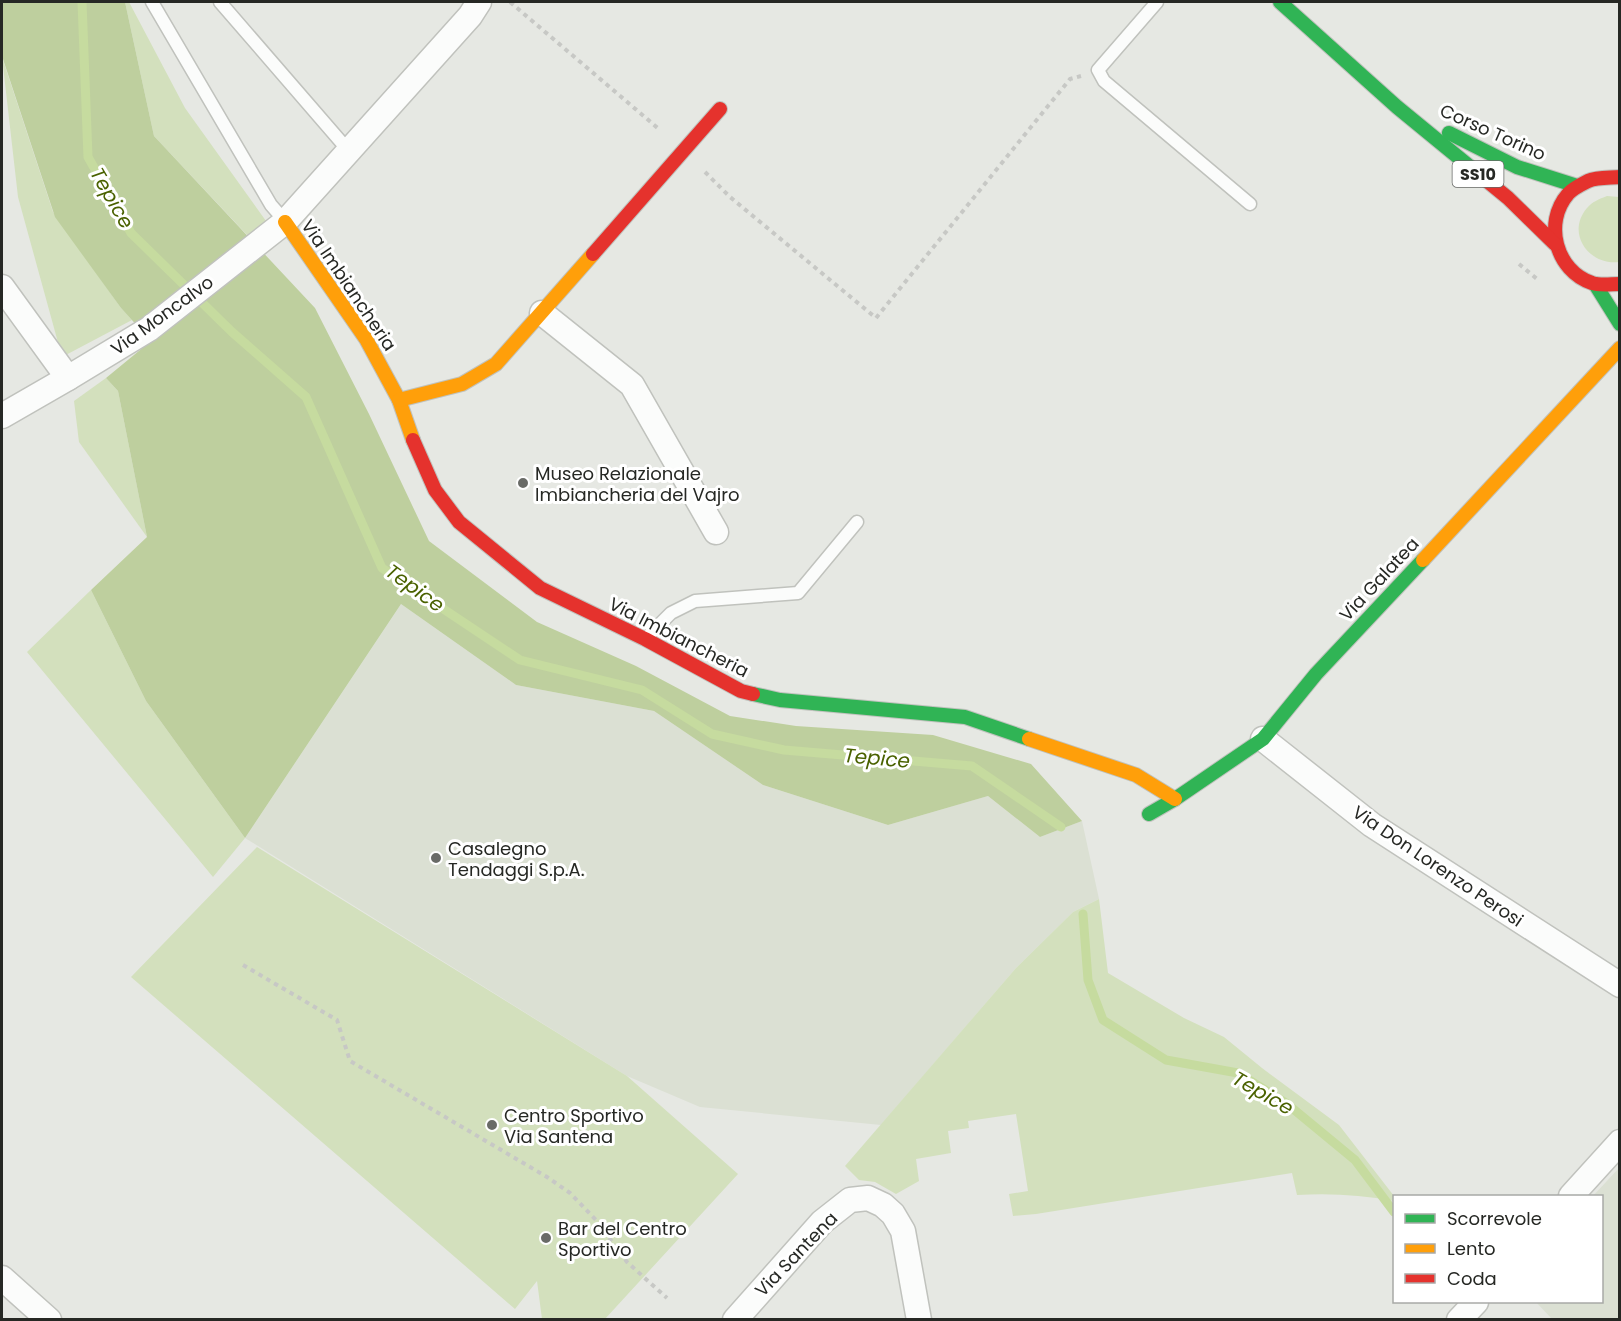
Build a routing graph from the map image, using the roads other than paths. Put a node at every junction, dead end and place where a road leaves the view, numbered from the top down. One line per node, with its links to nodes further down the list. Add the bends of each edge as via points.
1 (152, 2): 12 (lane, via 271,205)
2 (220, 2): 8 (lane)
3 (479, 2): 8 (street, Via Moncalvo)
4 (1157, 2): 11 (lane, via 1098,70 1104,81)
5 (1280, 2): 6 (street, Corso Torino / SS10)
6 (1397, 107): 10 (street, Corso Torino / SS10, via 1517,167); 13 (street, Corso Torino / SS10, via 1508,198)
7 (720, 109): 17 (street)
8 (348, 150): 12 (street, Via Moncalvo)
9 (1620, 177): 10 (street, via 1604,176)
10 (1577, 186): 13 (street, via 1560,204 1554,220)
11 (1250, 204)
12 (278, 228): 20 (street, Via Moncalvo, via 149,329); 21 (street, Via Imbiancheria, via 366,339)
13 (1555, 244): 14 (street, SS10, via 1567,267)
14 (1595, 284): 15 (street); 18 (street)
15 (1620, 284)
16 (2, 287): 20 (street)
17 (542, 313): 21 (street, via 496,364 462,384); 24 (street, via 632,385)
18 (1620, 324)
19 (1620, 348): 26 (street, Via Galatea, via 1316,674)
20 (68, 378): 22 (street, Via Moncalvo)
21 (399, 400): 25 (street, Via Imbiancheria, via 435,490 459,522 540,588)
22 (2, 416)
23 (857, 522): 25 (lane, via 798,593 695,601 670,614)
24 (716, 532)
25 (645, 639): 27 (street, Via Imbiancheria, via 741,691 780,700 965,717 1136,775)
26 (1263, 740): 27 (street, Via Galatea); 29 (street, Via Don Lorenzo Perosi, via 1372,825)
27 (1175, 799): 28 (street, Via Galatea)
28 (1149, 814)
29 (1620, 985)
30 (1620, 1142): 31 (street)
31 (1573, 1195)
32 (2, 1278): 33 (street)
33 (50, 1320)
34 (735, 1320): 35 (street, Via Santena, via 822,1222 850,1200 868,1198 893,1214 903,1231)
35 (919, 1320)

